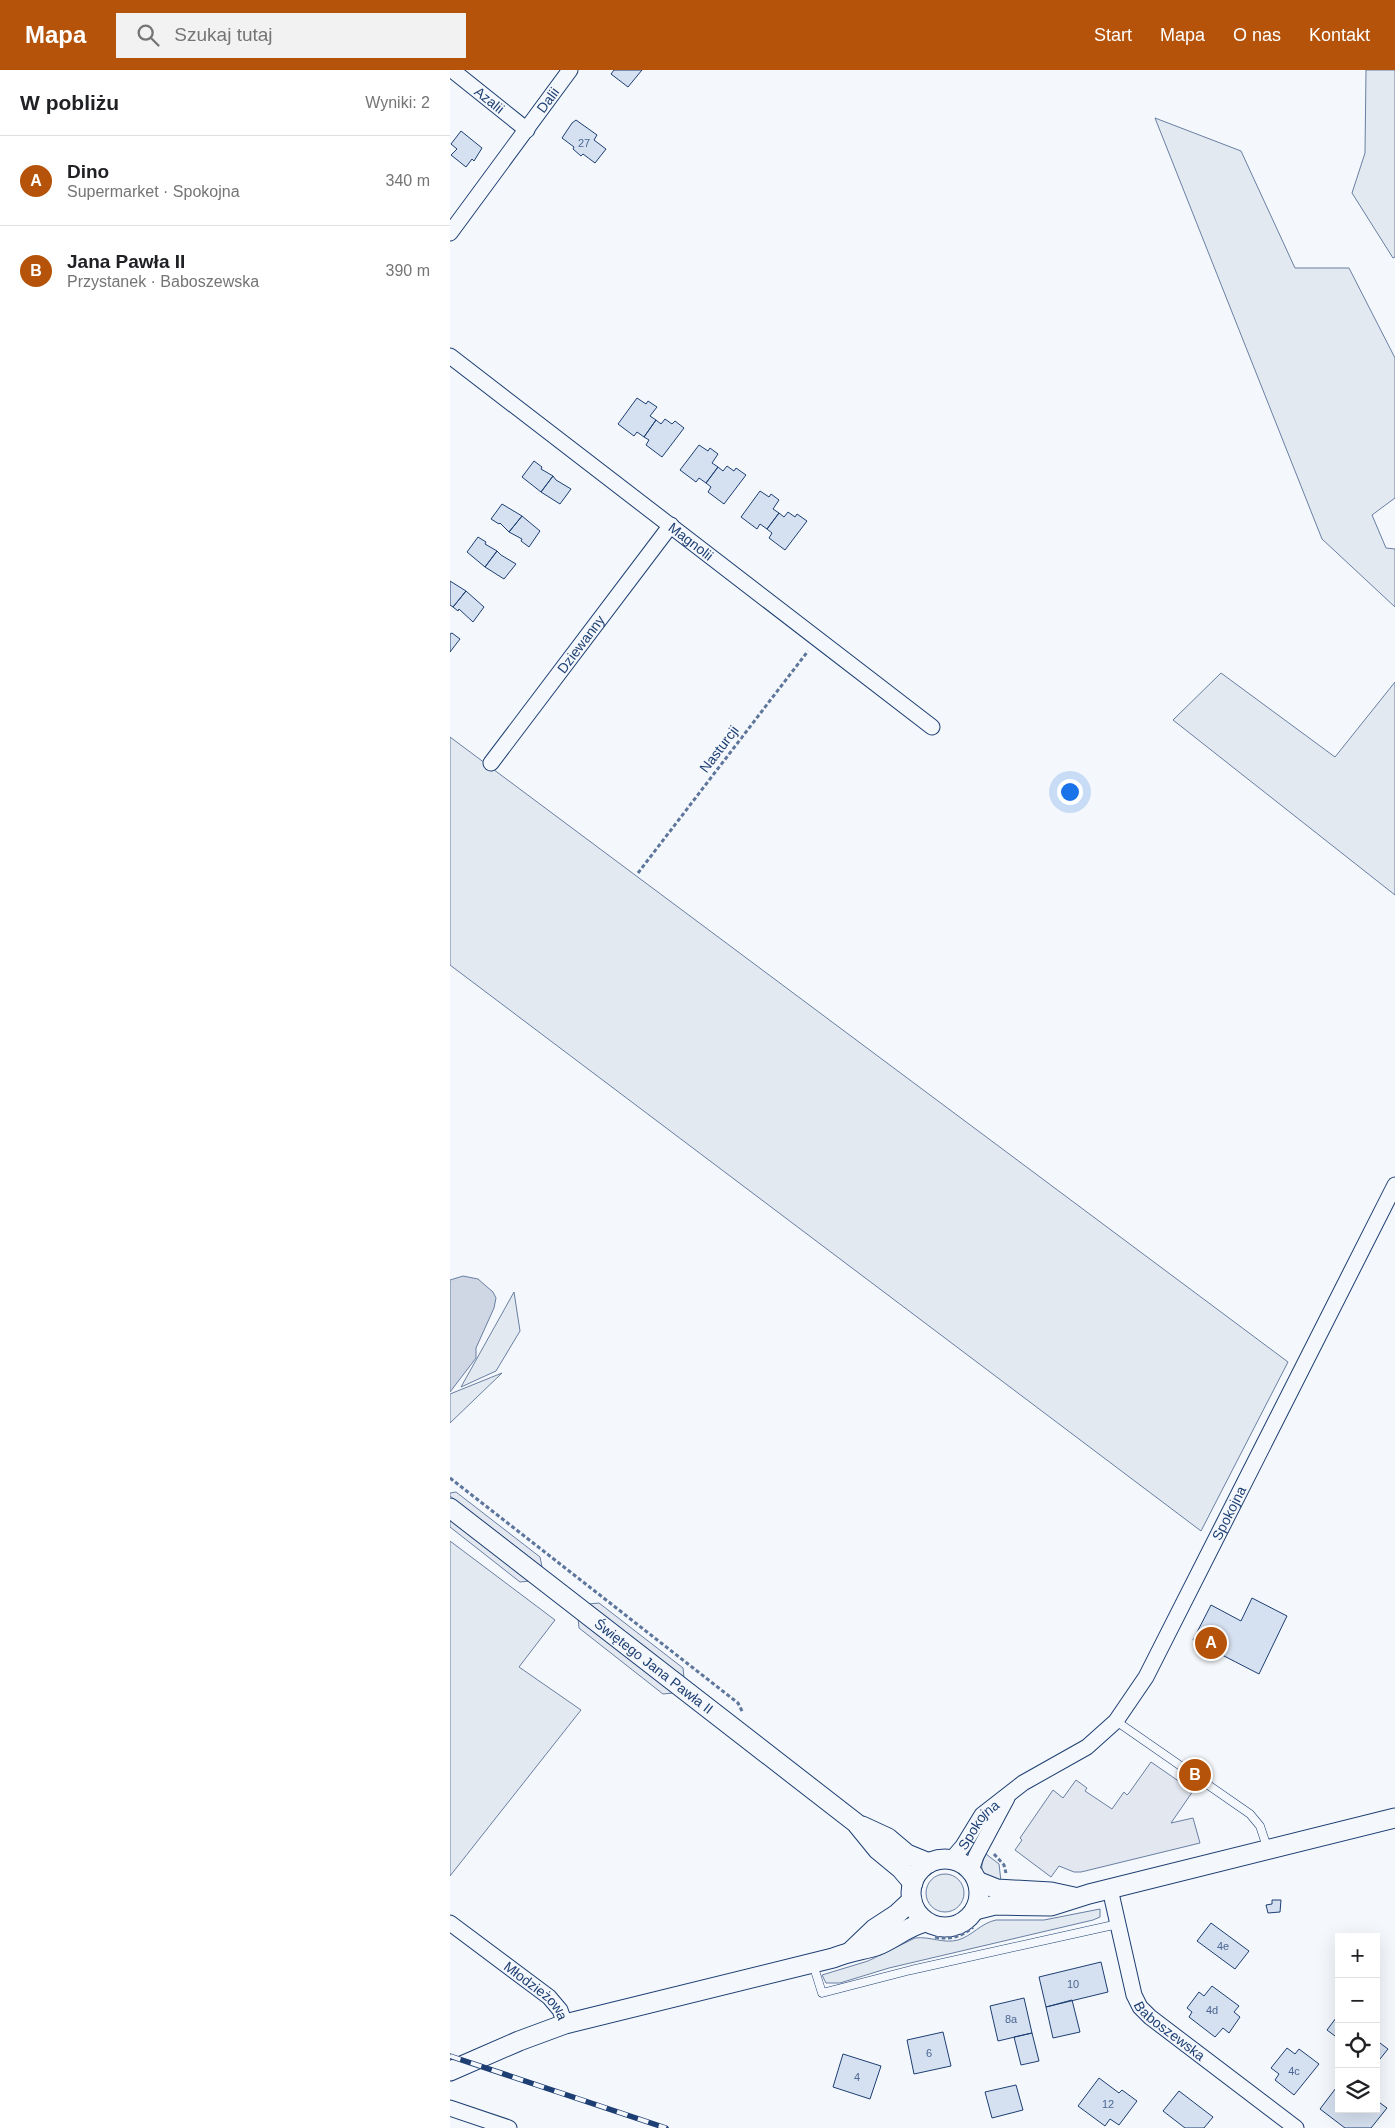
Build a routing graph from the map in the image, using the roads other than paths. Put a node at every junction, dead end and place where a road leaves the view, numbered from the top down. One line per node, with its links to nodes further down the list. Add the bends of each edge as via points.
1 (452, 70): 3 (street, Azalii)
2 (570, 70): 3 (street, Dalii)
3 (527, 130): 4 (street, Dalii)
4 (450, 233)
5 (450, 356): 6 (street, Magnolii)
6 (670, 526): 7 (street, Magnolii); 8 (street, Dziewanny)
7 (932, 727)
8 (491, 762)
9 (1395, 1186): 11 (street, Spokojna, via 1146,1677)
10 (450, 1508): 14 (street, Świętego Jana Pawła II)
11 (1116, 1721): 12 (street, Spokojna, via 1087,1747); 15 (lane, via 1250,1814 1260,1826)
12 (1009, 1794): 16 (street, Spokojna, via 982,1815); 18 (street, Spokojna, via 981,1846)
13 (1395, 1818): 15 (street)
14 (856, 1824): 17 (street, Świętego Jana Pawła II, via 888,1838 916,1859); 20 (street, Świętego Jana Pawła II, via 878,1850 901,1869)
15 (1268, 1850): 19 (street)
16 (951, 1860): 17 (street); 18 (street, via 964,1865)
17 (929, 1863): 20 (street, via 922,1868)
18 (974, 1876): 21 (street, via 988,1887 1051,1892); 22 (street, via 979,1900)
19 (1110, 1889): 21 (street); 25 (street, Baboszewska)
20 (912, 1892): 23 (street, via 919,1916); 26 (street, via 897,1914 874,1929)
21 (1075, 1898): 22 (street, via 1051,1906 995,1905)
22 (975, 1910): 23 (street, via 962,1923 953,1926 944,1928)
23 (926, 1922): 26 (street, via 877,1945)
24 (450, 1923): 28 (street, Młodzieżowa, via 549,1997 560,2010)
25 (1118, 1924): 27 (lane, via 822,1993); 32 (street, Baboszewska, via 1134,1995 1140,2007 1150,2018)
26 (850, 1952): 27 (street)
27 (813, 1964): 28 (street)
28 (565, 2024): 29 (street, Młodzieżowa)
29 (450, 2071)
30 (450, 2108): 31 (street)
31 (509, 2128)
32 (1296, 2128)

